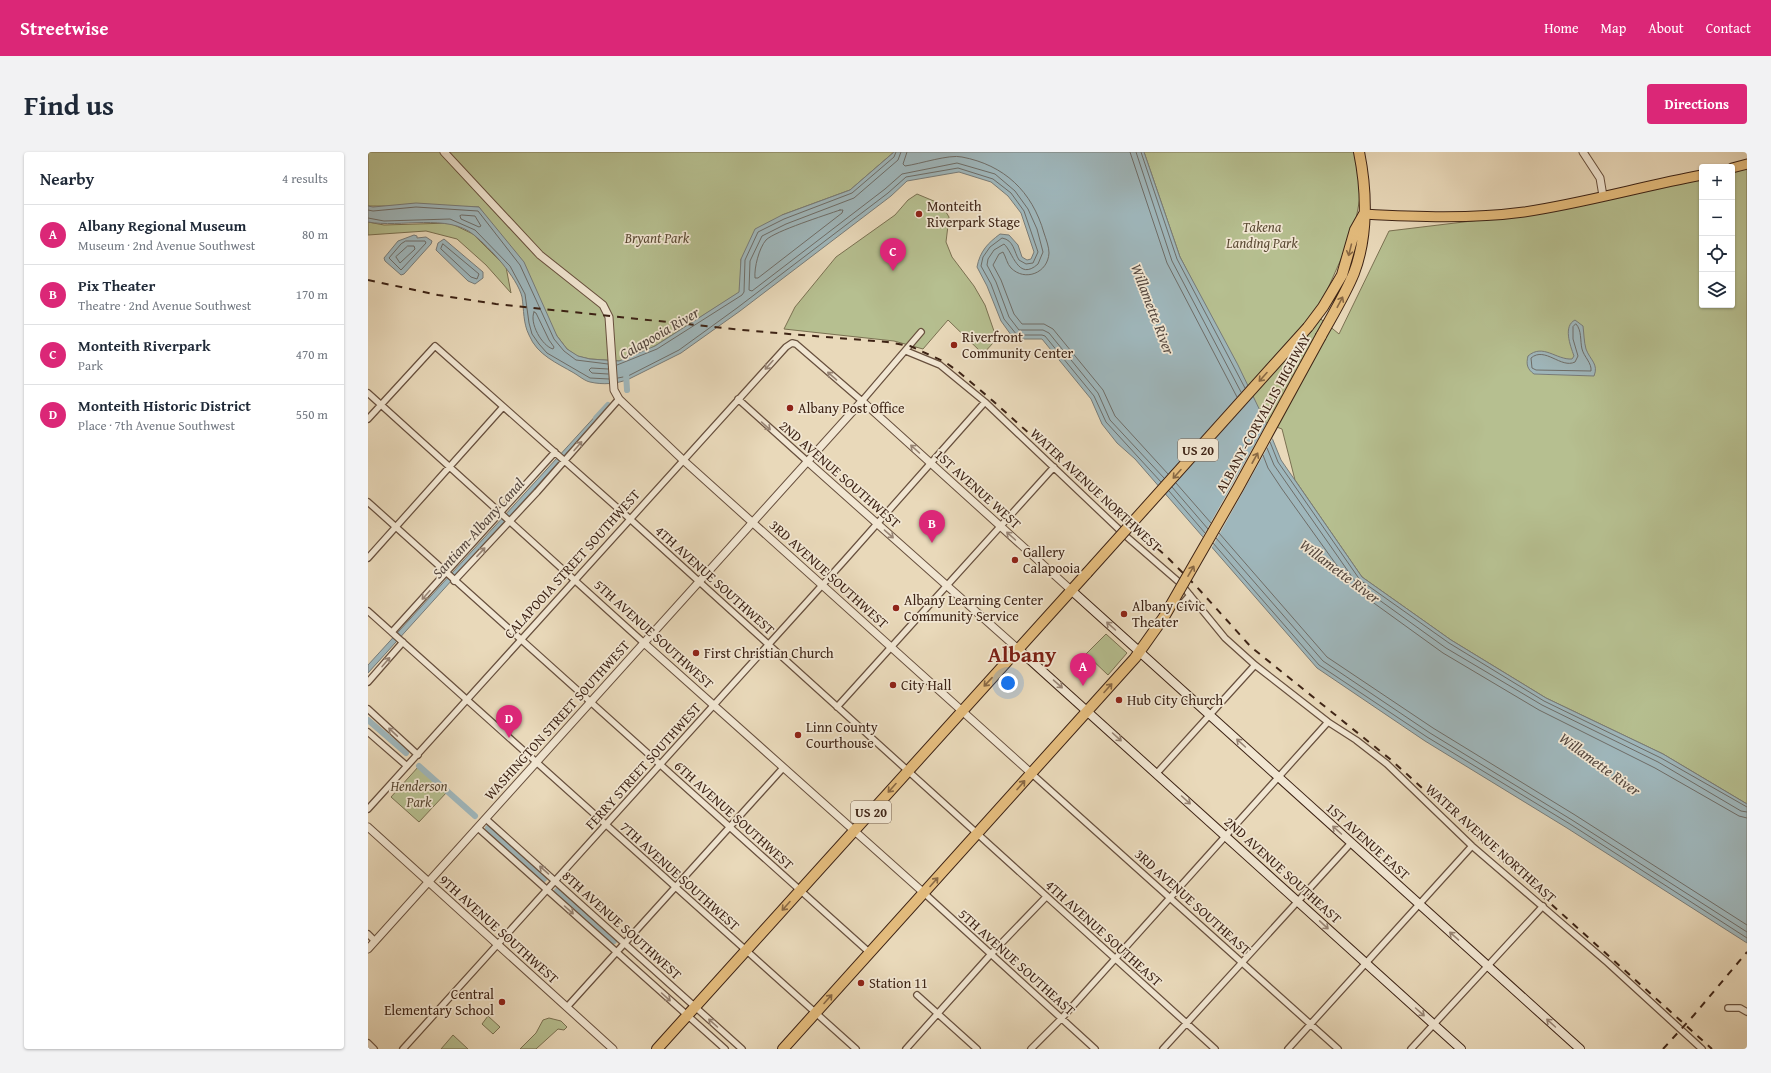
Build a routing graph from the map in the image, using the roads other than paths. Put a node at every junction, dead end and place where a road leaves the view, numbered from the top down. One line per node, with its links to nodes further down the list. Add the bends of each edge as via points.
1 (444, 152): 13 (street, 3RD AVENUE SOUTHWEST, via 540,255 603,305 609,317 614,390)
2 (1359, 152): 8 (highway, ALBANY-CORVALLIS HIGHWAY)
3 (1583, 152): 7 (street, via 1600,178)
4 (1747, 164): 5 (main road)
5 (1735, 167)
6 (1699, 176): 7 (main road)
7 (1603, 196): 8 (main road, via 1536,210 1484,215)
8 (1364, 214): 42 (highway, ALBANY-CORVALLIS HIGHWAY / US 20, one-way to 42, bridge, via 1355,230 1342,275 1308,327); 52 (highway, ALBANY-CORVALLIS HIGHWAY, one-way to 8, bridge, via 1164,617 1300,377 1354,274 1365,228)
9 (921, 332): 11 (street)
10 (798, 346): 14 (street, CALAPOOIA STREET SOUTHWEST, one-way to 14, via 792,343 786,347); 15 (street, 1ST AVENUE WEST, one-way to 10)
11 (906, 351): 15 (street); 16 (street, WATER AVENUE NORTHWEST, via 940,365)
12 (368, 393): 17 (street, 5TH AVENUE SOUTHWEST)
13 (619, 399): 21 (street, one-way to 13); 22 (street, 3RD AVENUE SOUTHWEST)
14 (738, 399): 22 (street, CALAPOOIA STREET SOUTHWEST); 23 (street, 2ND AVENUE SOUTHWEST, one-way to 23)
15 (862, 401): 23 (street, WASHINGTON STREET SOUTHWEST); 24 (street, 1ST AVENUE WEST, one-way to 15)
16 (985, 402): 24 (street, FERRY STREET SOUTHWEST); 25 (street, WATER AVENUE NORTHWEST)
17 (381, 405): 18 (street, 4TH AVENUE SOUTHWEST, via 435,346); 19 (street); 26 (street, 5TH AVENUE SOUTHWEST)
18 (503, 407): 20 (street, 4TH AVENUE SOUTHWEST); 26 (street)
19 (368, 418)
20 (556, 453): 21 (street, 4TH AVENUE SOUTHWEST); 28 (street)
21 (564, 460): 29 (street, 4TH AVENUE SOUTHWEST); 30 (street)
22 (683, 460): 29 (street, CALAPOOIA STREET SOUTHWEST); 31 (street, 3RD AVENUE SOUTHWEST)
23 (808, 462): 31 (street, WASHINGTON STREET SOUTHWEST); 32 (street, 2ND AVENUE SOUTHWEST)
24 (931, 463): 32 (street, FERRY STREET SOUTHWEST); 33 (street, 1ST AVENUE WEST)
25 (1054, 467): 33 (street); 43 (street, WATER AVENUE NORTHWEST)
26 (449, 468): 28 (street, 5TH AVENUE SOUTHWEST); 34 (street)
27 (368, 502): 34 (street, 6TH AVENUE SOUTHWEST)
28 (500, 514): 30 (street, 5TH AVENUE SOUTHWEST); 36 (street)
29 (630, 519): 38 (street, CALAPOOIA STREET SOUTHWEST); 39 (street, 4TH AVENUE SOUTHWEST)
30 (508, 521): 37 (street, one-way to 30); 38 (street, 5TH AVENUE SOUTHWEST)
31 (753, 522): 39 (street, WASHINGTON STREET SOUTHWEST); 40 (street, 3RD AVENUE SOUTHWEST)
32 (877, 524): 40 (street, FERRY STREET SOUTHWEST); 41 (street, 2ND AVENUE SOUTHWEST, one-way to 41)
33 (1000, 526): 41 (street); 42 (street, 1ST AVENUE WEST, one-way to 33)
34 (396, 527): 35 (street); 36 (street, 6TH AVENUE SOUTHWEST)
35 (368, 558)
36 (447, 574): 37 (street, 6TH AVENUE SOUTHWEST); 46 (street, one-way to 46)
37 (454, 580): 47 (street, 6TH AVENUE SOUTHWEST)
38 (574, 580): 47 (street, CALAPOOIA STREET SOUTHWEST); 48 (street, 5TH AVENUE SOUTHWEST)
39 (699, 582): 48 (street, WASHINGTON STREET SOUTHWEST); 49 (street, 4TH AVENUE SOUTHWEST)
40 (822, 585): 49 (street, FERRY STREET SOUTHWEST); 50 (street, 3RD AVENUE SOUTHWEST)
41 (947, 585): 50 (street); 51 (street, 2ND AVENUE SOUTHWEST)
42 (1071, 590): 51 (highway, US 20); 52 (main road, 1ST AVENUE WEST, one-way to 42)
43 (1190, 595): 44 (street); 53 (street, WATER AVENUE NORTHWEST, via 1225,638)
44 (1182, 604)
45 (368, 611): 46 (street, 7TH AVENUE SOUTHWEST)
46 (398, 637): 54 (street, one-way to 46); 55 (street, 7TH AVENUE SOUTHWEST)
47 (520, 640): 55 (street, CALAPOOIA STREET SOUTHWEST); 56 (street, 6TH AVENUE SOUTHWEST)
48 (644, 643): 56 (street, WASHINGTON STREET SOUTHWEST); 57 (street, 5TH AVENUE SOUTHWEST)
49 (768, 644): 57 (street, FERRY STREET SOUTHWEST); 58 (street, 4TH AVENUE SOUTHWEST)
50 (891, 647): 58 (street); 60 (street, 3RD AVENUE SOUTHWEST)
51 (1018, 649): 60 (highway, US 20, one-way to 60); 61 (main road, 2ND AVENUE SOUTHWEST, one-way to 61)
52 (1140, 652): 61 (highway, ALBANY-CORVALLIS HIGHWAY, one-way to 52); 62 (main road, 1ST AVENUE EAST)
53 (1255, 665): 62 (street); 63 (street, WATER AVENUE NORTHEAST)
54 (368, 682)
55 (466, 699): 65 (street, CALAPOOIA STREET SOUTHWEST); 66 (street, 7TH AVENUE SOUTHWEST)
56 (590, 702): 66 (street, WASHINGTON STREET SOUTHWEST); 67 (street, 6TH AVENUE SOUTHWEST)
57 (714, 705): 67 (street, FERRY STREET SOUTHWEST); 69 (street, 5TH AVENUE SOUTHWEST)
58 (837, 707): 70 (street, 4TH AVENUE SOUTHWEST)
59 (368, 709): 65 (street, one-way to 59)
60 (962, 711): 70 (highway, US 20); 71 (street, 3RD AVENUE SOUTHWEST)
61 (1088, 711): 71 (highway, ALBANY-CORVALLIS HIGHWAY); 72 (main road, 2ND AVENUE SOUTHEAST, one-way to 72)
62 (1209, 715): 72 (street); 73 (main road, 1ST AVENUE EAST, one-way to 62)
63 (1328, 722): 73 (street); 84 (street, WATER AVENUE NORTHEAST, via 1387,764)
64 (368, 732): 68 (street)
65 (418, 755): 68 (street, CALAPOOIA STREET SOUTHWEST)
66 (536, 762): 75 (street, WASHINGTON STREET SOUTHWEST); 76 (street, 7TH AVENUE SOUTHWEST)
67 (660, 765): 76 (street, FERRY STREET SOUTHWEST); 78 (street, 6TH AVENUE SOUTHWEST)
68 (407, 766): 74 (street, CALAPOOIA STREET SOUTHWEST)
69 (783, 768): 78 (street); 80 (street, 5TH AVENUE SOUTHWEST)
70 (908, 771): 80 (highway, US 20, one-way to 80); 81 (street, 4TH AVENUE SOUTHWEST)
71 (1031, 773): 81 (highway, ALBANY-CORVALLIS HIGHWAY, one-way to 71); 92 (street, 3RD AVENUE SOUTHEAST)
72 (1157, 774): 82 (main road, 2ND AVENUE SOUTHEAST, one-way to 82)
73 (1278, 777): 82 (street); 83 (main road, 1ST AVENUE EAST, one-way to 73)
74 (368, 809)
75 (486, 819): 79 (street, WASHINGTON STREET SOUTHWEST); 85 (street, 8TH AVENUE SOUTHWEST, one-way to 75)
76 (606, 825): 85 (street, FERRY STREET SOUTHWEST); 87 (street, 7TH AVENUE SOUTHWEST)
77 (368, 827): 86 (street, 9TH AVENUE SOUTHWEST)
78 (730, 827): 87 (street); 89 (street, 6TH AVENUE SOUTHWEST)
79 (478, 828): 86 (street, WASHINGTON STREET SOUTHWEST); 88 (street, 8TH AVENUE SOUTHWEST)
80 (853, 831): 89 (highway, US 20); 90 (street, 5TH AVENUE SOUTHWEST)
81 (977, 834): 90 (highway, ALBANY-CORVALLIS HIGHWAY, one-way to 81); 91 (street, 4TH AVENUE SOUTHEAST)
82 (1225, 835): 92 (street); 93 (main road, 2ND AVENUE SOUTHEAST)
83 (1351, 843): 93 (street); 94 (main road, 1ST AVENUE EAST)
84 (1472, 846): 94 (street); 95 (street, WATER AVENUE NORTHEAST)
85 (556, 881): 88 (street, FERRY STREET SOUTHWEST); 98 (street, 8TH AVENUE SOUTHWEST)
86 (428, 883): 97 (street, WASHINGTON STREET SOUTHWEST); 99 (street, 9TH AVENUE SOUTHWEST)
87 (676, 888): 98 (street); 101 (street, 7TH AVENUE SOUTHWEST)
88 (547, 890): 99 (street, FERRY STREET SOUTHWEST); 102 (street, 8TH AVENUE SOUTHWEST, one-way to 102)
89 (800, 890): 101 (highway, US 20, one-way to 101); 103 (street, 6TH AVENUE SOUTHWEST)
90 (924, 893): 103 (highway, ALBANY-CORVALLIS HIGHWAY); 104 (street, 5TH AVENUE SOUTHEAST)
91 (1046, 897): 104 (street); 105 (street, 4TH AVENUE SOUTHEAST)
92 (1170, 897): 105 (street); 106 (street, 3RD AVENUE SOUTHEAST)
93 (1299, 902): 106 (street); 107 (main road, 2ND AVENUE SOUTHEAST, one-way to 107)
94 (1419, 905): 107 (street); 108 (main road, 1ST AVENUE EAST, one-way to 94)
95 (1543, 906): 108 (street); 141 (street, WATER AVENUE NORTHEAST)
96 (368, 934): 97 (street)
97 (375, 941): 100 (street, WASHINGTON STREET SOUTHWEST)
98 (625, 943): 102 (street); 110 (street, 8TH AVENUE SOUTHWEST)
99 (498, 945): 111 (street, 9TH AVENUE SOUTHWEST); 123 (street, FERRY STREET SOUTHWEST)
100 (368, 949)
101 (745, 951): 110 (highway, US 20); 114 (street, 7TH AVENUE SOUTHWEST)
102 (617, 952): 111 (street); 116 (street, 8TH AVENUE SOUTHWEST, one-way to 116)
103 (870, 953): 114 (highway, ALBANY-CORVALLIS HIGHWAY, one-way to 103)
104 (991, 954): 115 (street); 117 (street, 5TH AVENUE SOUTHEAST)
105 (1114, 958): 117 (street); 118 (street, 4TH AVENUE SOUTHEAST)
106 (1242, 962): 118 (street); 119 (street, 3RD AVENUE SOUTHEAST)
107 (1366, 963): 119 (street); 120 (main road, 2ND AVENUE SOUTHEAST, one-way to 120)
108 (1487, 965): 120 (street); 140 (main road, 1ST AVENUE EAST, one-way to 108)
109 (917, 995): 115 (street)
110 (694, 1006): 116 (highway, US 20); 127 (street, 8TH AVENUE SOUTHWEST, one-way to 110)
111 (567, 1008): 124 (street, 9TH AVENUE SOUTHWEST)
112 (1728, 1008): 113 (street, via 1740,1008)
113 (1747, 1012)
114 (816, 1014): 128 (highway, ALBANY-CORVALLIS HIGHWAY); 129 (street, 7TH AVENUE SOUTHWEST)
115 (937, 1014): 130 (street); 131 (street)
116 (686, 1015): 125 (highway, US 20); 126 (street, 8TH AVENUE SOUTHWEST)
117 (1061, 1018): 132 (street); 133 (street, 5TH AVENUE SOUTHEAST)
118 (1186, 1024): 134 (street); 135 (street, 4TH AVENUE SOUTHEAST)
119 (1310, 1024): 136 (street); 137 (street, 3RD AVENUE SOUTHEAST)
120 (1434, 1025): 138 (street); 139 (main road, 2ND AVENUE SOUTHEAST)
121 (368, 1043): 122 (street)
122 (374, 1049)
123 (404, 1049)
124 (613, 1049)
125 (657, 1049)
126 (725, 1049)
127 (742, 1049)
128 (783, 1049)
129 (856, 1049)
130 (906, 1049)
131 (977, 1049)
132 (1031, 1049)
133 (1094, 1049)
134 (1163, 1049)
135 (1215, 1049)
136 (1288, 1049)
137 (1338, 1049)
138 (1411, 1049)
139 (1461, 1049)
140 (1580, 1049)
141 (1702, 1049)

